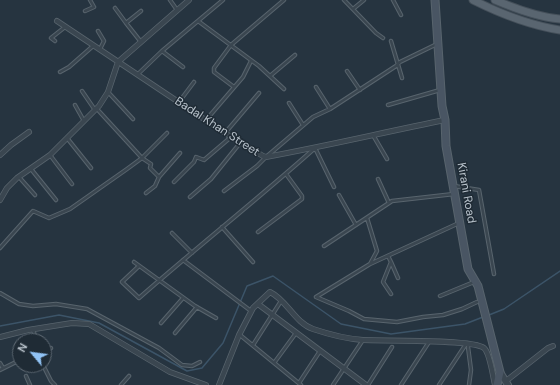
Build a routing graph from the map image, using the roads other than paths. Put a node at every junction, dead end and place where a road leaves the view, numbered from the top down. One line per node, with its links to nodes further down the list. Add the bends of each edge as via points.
1 (90, 0): 16 (lane, via 94,7)
2 (170, 0): 14 (lane)
3 (189, 0): 14 (street)
4 (223, 0): 20 (lane)
5 (284, 0): 31 (lane)
6 (344, 0): 13 (lane)
7 (364, 0): 13 (lane)
8 (393, 0): 17 (lane)
9 (435, 0): 29 (main road, Kirani Road)
10 (473, 0): 23 (main road, via 516,20)
11 (495, 0): 18 (main road, via 545,18)
12 (115, 8): 21 (lane)
13 (353, 9): 25 (lane)
14 (177, 10): 28 (street)
15 (141, 11): 21 (lane)
16 (85, 12)
17 (401, 16)
18 (560, 19)
19 (57, 21): 22 (street, Badal Khan Street)
20 (198, 21): 31 (lane); 33 (lane)
21 (126, 23): 28 (lane)
22 (65, 27): 26 (lane, via 50,38); 30 (street, Badal Khan Street)
23 (560, 30)
24 (98, 31): 32 (lane, via 104,41)
25 (383, 38)
26 (55, 41)
27 (391, 41): 37 (lane)
28 (141, 42): 36 (street)
29 (437, 44): 37 (lane); 49 (main road, Kirani Road)
30 (93, 46): 32 (street, Badal Khan Street); 40 (lane)
31 (231, 46): 35 (lane); 45 (lane, via 213,70)
32 (99, 50): 36 (street, Badal Khan Street)
33 (162, 52): 38 (lane); 41 (lane)
34 (295, 55): 42 (lane)
35 (251, 61): 42 (lane); 45 (lane)
36 (118, 62): 41 (street, Badal Khan Street); 51 (street)
37 (398, 65): 43 (lane); 48 (lane)
38 (183, 67)
39 (347, 71): 48 (lane)
40 (60, 72)
41 (137, 75): 53 (street, Badal Khan Street)
42 (270, 76): 47 (lane)
43 (402, 78)
44 (194, 82): 53 (lane)
45 (234, 87): 60 (lane)
46 (316, 87): 57 (lane)
47 (284, 89)
48 (360, 90): 57 (lane)
49 (440, 90): 56 (lane); 61 (main road, Kirani Road)
50 (82, 91): 58 (lane)
51 (108, 92): 58 (street); 59 (lane)
52 (259, 93): 66 (lane)
53 (178, 102): 60 (street, Badal Khan Street)
54 (289, 103): 63 (lane)
55 (75, 105): 62 (lane)
56 (388, 105)
57 (330, 109): 63 (lane)
58 (96, 110): 62 (street); 76 (lane)
59 (133, 119)
60 (206, 120): 66 (street, Badal Khan Street)
61 (445, 120): 67 (street, Badal Khan Street); 87 (main road, Kirani Road, via 446,146)
62 (84, 122): 69 (street)
63 (303, 125): 75 (lane)
64 (29, 132): 73 (street)
65 (167, 133): 76 (lane)
66 (226, 133): 68 (street, Badal Khan Street)
67 (373, 134): 71 (street, Badal Khan Street); 77 (lane)
68 (231, 137): 70 (street, Badal Khan Street); 84 (lane, via 204,160 196,157)
69 (67, 138): 74 (street); 79 (lane)
70 (240, 143): 75 (street, Badal Khan Street); 92 (lane, via 211,179)
71 (315, 148): 75 (street, Badal Khan Street); 80 (lane); 86 (lane)
72 (180, 153): 82 (lane)
73 (0, 155)
74 (50, 155): 78 (street); 85 (lane)
75 (266, 157): 88 (lane)
76 (142, 158): 82 (lane, via 151,164 150,168); 103 (lane, via 70,209 49,218 33,211)
77 (386, 159)
78 (31, 168): 81 (street); 94 (lane)
79 (91, 168)
80 (286, 174): 99 (lane); 100 (lane, via 302,198)
81 (19, 176): 90 (lane); 93 (street)
82 (159, 177): 89 (lane, via 155,186)
83 (378, 179): 95 (lane)
84 (174, 182)
85 (72, 184)
86 (334, 187)
87 (454, 190): 95 (lane); 97 (main road, Kirani Road); 112 (lane, via 479,190)
88 (224, 191)
89 (146, 193)
90 (35, 195)
91 (339, 195): 98 (lane)
92 (190, 197)
93 (0, 200)
94 (56, 200)
95 (390, 203): 96 (lane)
96 (367, 218): 98 (lane); 110 (lane, via 377,251)
97 (460, 222): 105 (lane); 115 (main road, Kirani Road, via 468,269)
98 (356, 225): 102 (lane)
99 (222, 227): 104 (lane); 108 (lane)
100 (258, 232)
101 (172, 234): 104 (lane)
102 (324, 246)
103 (0, 248)
104 (192, 253): 106 (lane)
105 (388, 256): 109 (lane); 110 (lane)
106 (183, 260): 114 (lane); 124 (lane)
107 (134, 262): 111 (lane)
108 (253, 262)
109 (391, 262): 113 (lane); 117 (lane, via 382,282)
110 (370, 264): 121 (lane, via 316,297 364,319 397,322 443,315)
111 (139, 266): 114 (lane); 114 (lane, via 122,282 139,298)
112 (494, 274)
113 (398, 278)
114 (159, 281): 119 (lane)
115 (477, 284): 118 (lane); 147 (main road, Kirani Road)
116 (0, 293): 141 (lane, via 19,304 56,304 87,309 159,348 182,365 192,366)
117 (391, 294)
118 (440, 296)
119 (183, 298): 123 (lane); 127 (lane)
120 (281, 301): 122 (street, via 270,292); 125 (lane); 134 (street, via 311,328)
121 (477, 302)
122 (258, 304): 124 (street); 125 (street)
123 (197, 307): 126 (lane); 129 (lane)
124 (250, 310): 132 (street)
125 (272, 314): 131 (street); 136 (lane)
126 (216, 318)
127 (162, 323)
128 (33, 330): 130 (lane); 133 (street); 156 (street, via 72,323 89,324 170,372)
129 (175, 332)
130 (34, 333)
131 (296, 333): 140 (street); 143 (lane)
132 (239, 335): 136 (lane); 157 (street)
133 (0, 336)
134 (363, 340): 135 (street); 146 (lane)
135 (429, 342): 137 (street); 160 (lane)
136 (253, 345): 143 (lane)
137 (467, 345): 161 (lane); 162 (lane, via 471,370); 163 (street, via 479,345 486,350)
138 (553, 346): 151 (street)
139 (392, 347): 159 (lane)
140 (320, 352): 146 (street); 152 (lane)
141 (200, 362)
142 (0, 363): 145 (lane)
143 (274, 363): 152 (lane)
144 (12, 364): 145 (lane)
145 (2, 369)
146 (344, 369): 158 (lane); 159 (street)
147 (500, 372): 151 (street); 163 (main road)
148 (47, 373): 154 (lane)
149 (26, 376): 153 (lane)
150 (129, 376): 155 (lane)
151 (507, 383)
152 (300, 384)
153 (30, 385)
154 (55, 385)
155 (121, 385)
156 (206, 385)
157 (218, 385)
158 (333, 385)
159 (367, 385)
160 (401, 385)
161 (439, 385)
162 (469, 385)
163 (496, 385)

